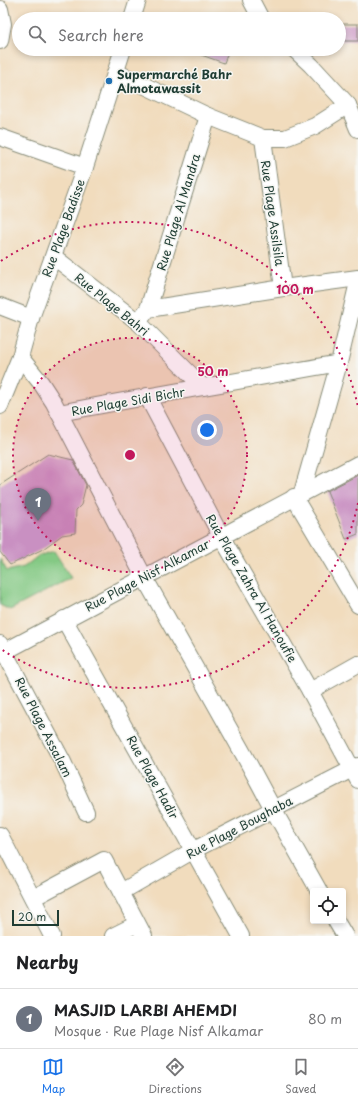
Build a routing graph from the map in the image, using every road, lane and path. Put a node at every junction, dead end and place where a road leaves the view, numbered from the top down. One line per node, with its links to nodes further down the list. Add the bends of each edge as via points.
1 (138, 0): 4 (street)
2 (252, 0): 5 (street)
3 (0, 10): 6 (street, via 3,24)
4 (134, 12)
5 (258, 12)
6 (0, 41)
7 (121, 56): 9 (street, Rue Plage Badisse)
8 (301, 56): 10 (street)
9 (116, 72): 11 (street); 15 (street, Rue Plage Badisse)
10 (348, 104): 12 (street); 14 (street, via 315,126 285,138)
11 (208, 116): 14 (street); 21 (street, Rue Plage Al Mandra)
12 (358, 129)
13 (0, 137): 15 (street)
14 (263, 138): 19 (street, Rue Plage Assilsila)
15 (85, 167): 16 (street, Rue Plage Badisse)
16 (54, 257): 22 (street, Rue Plage Badisse); 23 (street, Rue Plage Bahri)
17 (358, 278): 19 (street)
18 (358, 282): 25 (street)
19 (283, 288): 21 (street)
20 (0, 306): 22 (street)
21 (148, 309): 23 (street)
22 (31, 318): 24 (street, Rue Plage Badisse)
23 (138, 322): 26 (street, Rue Plage Bahri)
24 (20, 357): 28 (street, Rue Plage Badisse); 29 (street)
25 (339, 363): 26 (street, Rue Plage Sidi Bichr); 31 (street)
26 (203, 387): 27 (street, Rue Plage Sidi Bichr)
27 (147, 396): 29 (street, Rue Plage Sidi Bichr); 32 (street, Rue Plage Zahra Al Hanoufie)
28 (0, 406)
29 (60, 413): 33 (street)
30 (358, 464): 31 (street, Rue Plage Nisf Alkamar)
31 (298, 495): 32 (street, Rue Plage Nisf Alkamar); 34 (street)
32 (221, 536): 33 (street, Rue Plage Nisf Alkamar); 38 (street, Rue Plage Zahra Al Hanoufie)
33 (144, 577): 35 (street, Rue Plage Nisf Alkamar); 40 (street)
34 (358, 605)
35 (64, 619): 36 (street, Rue Plage Nisf Alkamar); 43 (street, Rue Plage Hadir)
36 (1, 650): 41 (street, Rue Plage Assalam, via 63,762)
37 (358, 664): 38 (street)
38 (310, 691): 39 (street, Rue Plage Zahra Al Hanoufie)
39 (356, 771): 40 (street, Rue Plage Boughaba)
40 (273, 809): 43 (street, Rue Plage Boughaba); 44 (street)
41 (86, 812)
42 (0, 835): 46 (street)
43 (194, 850): 45 (street, Rue Plage Boughaba); 51 (street, Rue Plage Hadir)
44 (317, 888)
45 (121, 892): 46 (street, via 104,860); 48 (street)
46 (33, 898): 49 (street)
47 (338, 924): 52 (street)
48 (140, 930): 50 (street)
49 (52, 936)
50 (114, 936)
51 (241, 936)
52 (345, 936)

